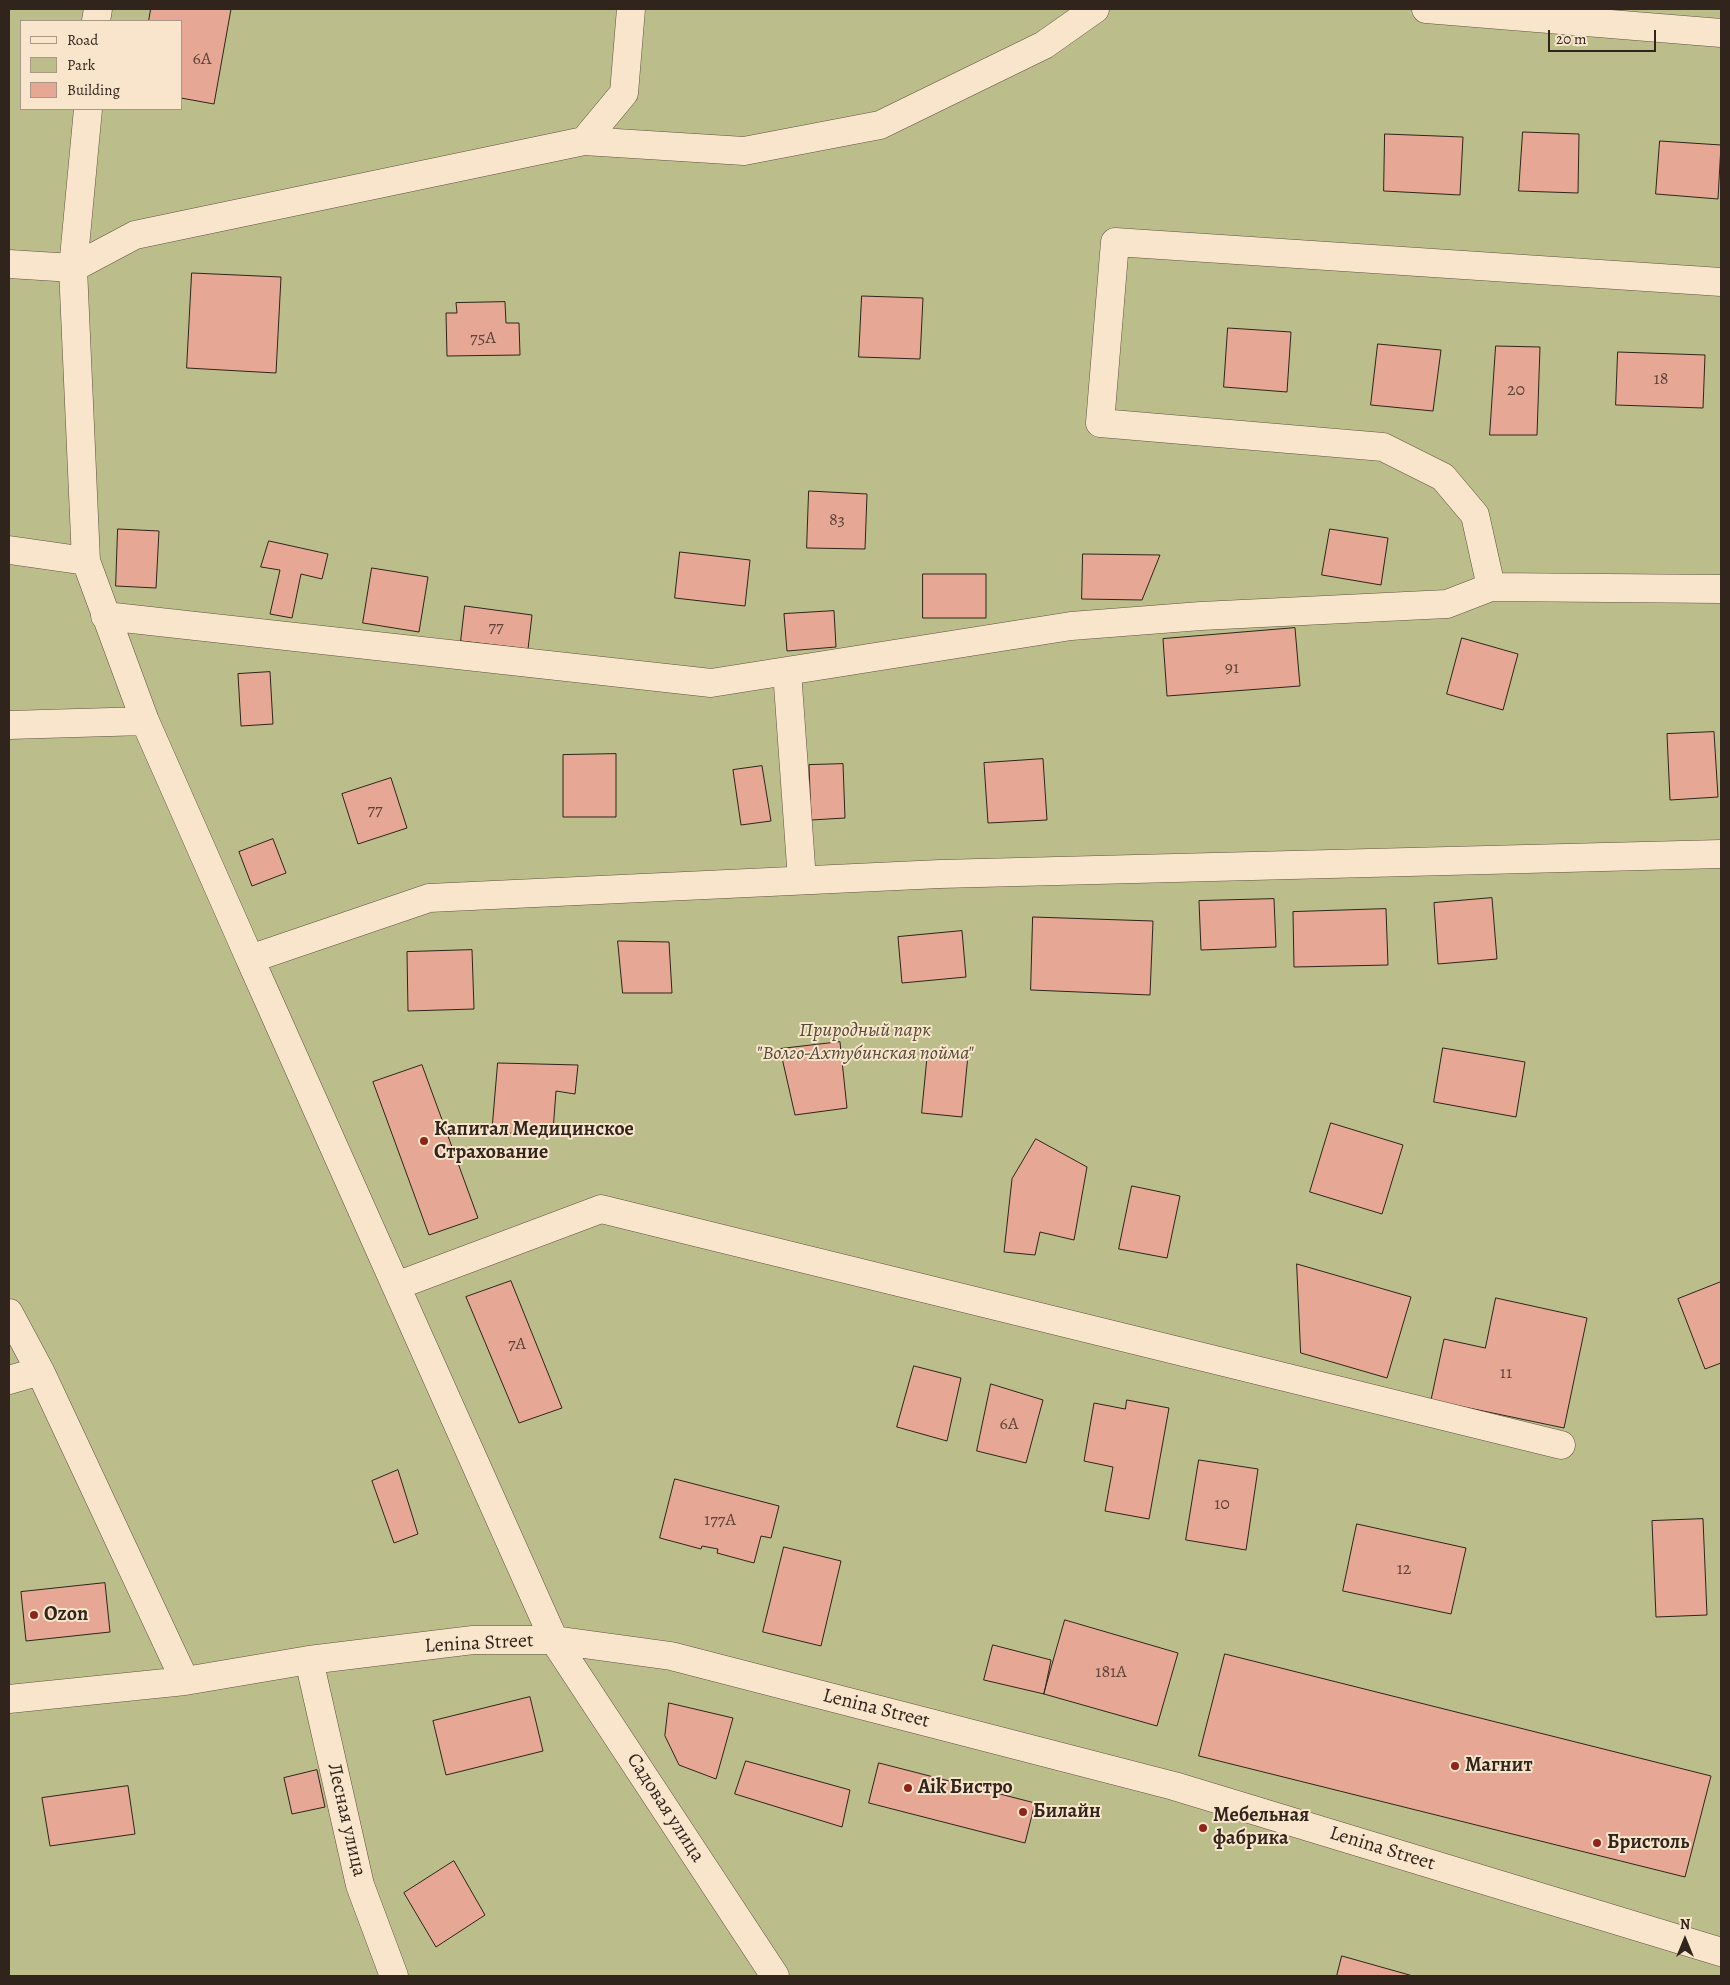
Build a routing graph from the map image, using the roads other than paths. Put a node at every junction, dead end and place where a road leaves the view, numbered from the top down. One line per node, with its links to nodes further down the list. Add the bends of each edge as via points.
1 (631, 9): 6 (street, via 624,93)
2 (1095, 9): 6 (street, via 1044,45 880,125 744,151)
3 (1426, 9): 4 (street)
4 (1721, 33)
5 (88, 110): 8 (street, Садовая улица)
6 (584, 141): 8 (street, via 135,235)
7 (9, 264): 8 (street)
8 (73, 268): 11 (street, Садовая улица)
9 (1721, 282): 12 (street, via 1115,242 1100,423 1383,447 1443,477 1475,515)
10 (9, 550): 11 (street)
11 (86, 561): 14 (street, Садовая улица)
12 (1491, 587): 13 (street); 15 (street, via 1447,604 1071,626)
13 (1721, 590)
14 (105, 616): 15 (street, via 711,683); 16 (street, Садовая улица)
15 (787, 671): 19 (street)
16 (145, 721): 17 (street); 20 (street, Садовая улица)
17 (9, 724)
18 (1721, 854): 19 (street)
19 (802, 880): 20 (street, via 429,898)
20 (250, 959): 21 (street, Садовая улица)
21 (396, 1286): 25 (street, via 601,1209); 26 (street, Садовая улица)
22 (9, 1313): 23 (street)
23 (40, 1371): 24 (street); 28 (street)
24 (9, 1380)
25 (1561, 1445)
26 (554, 1640): 27 (street, Lenina Street, via 473,1640); 30 (street, Lenina Street, via 670,1656 1174,1786); 32 (street, Садовая улица)
27 (309, 1660): 28 (street, Lenina Street); 31 (street, Лесная улица, via 360,1884)
28 (185, 1681): 29 (street, Lenina Street)
29 (9, 1699)
30 (1721, 1952)
31 (394, 1976)
32 (775, 1976)

